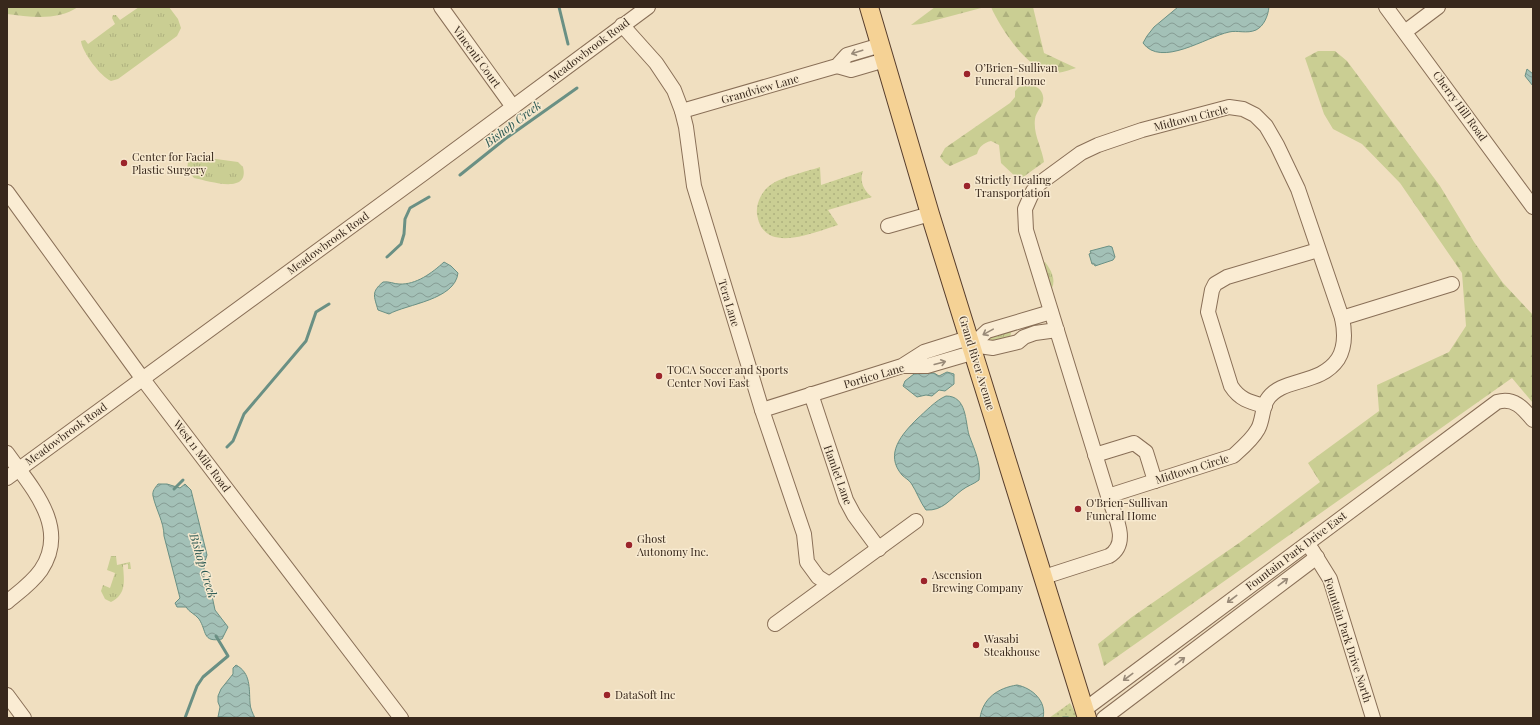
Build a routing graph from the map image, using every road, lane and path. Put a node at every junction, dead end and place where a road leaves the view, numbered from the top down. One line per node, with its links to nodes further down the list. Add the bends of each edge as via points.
1 (441, 7): 9 (street, Vincenti Court)
2 (648, 7): 6 (street, Meadowbrook Road)
3 (869, 7): 8 (main road, Grand River Avenue)
4 (1386, 7): 7 (street, Cherry Hill Road)
5 (1438, 7): 7 (street)
6 (622, 25): 9 (street, Meadowbrook Road); 10 (street, Tera Lane, via 663,72 674,90)
7 (1406, 31): 12 (street, Cherry Hill Road)
8 (883, 52): 10 (street, Grandview Lane, via 846,56 837,66); 13 (main road, Grand River Avenue)
9 (513, 107): 23 (street, Meadowbrook Road)
10 (682, 111): 26 (street, Tera Lane, via 694,186)
11 (7, 192): 23 (street, West 11 Mile Road)
12 (1533, 207)
13 (930, 214): 14 (street); 21 (main road, Grand River Avenue)
14 (888, 226)
15 (1318, 250): 17 (street, Midtown Circle, via 1298,189 1266,126 1255,115 1243,109 1215,109 1098,145 1066,164 1033,191 1027,200 1024,218); 18 (street, Midtown Circle); 25 (street, via 1227,277 1215,284 1212,290 1208,312 1231,386 1245,401)
16 (1452, 284): 18 (street)
17 (1051, 312): 19 (street, Portico Lane); 20 (street, Midtown Circle)
18 (1342, 318): 25 (street, Midtown Circle, via 1345,340 1334,365 1315,378 1282,388 1268,399)
19 (1013, 323): 21 (street, Portico Lane, one-way to 21, via 987,331); 22 (street)
20 (1053, 331): 22 (street, via 1035,333); 29 (street, Midtown Circle)
21 (967, 342): 22 (street, via 993,348); 24 (street, Portico Lane, via 968,354 927,366 902,366); 38 (main road, Grand River Avenue)
22 (1018, 342)
23 (142, 378): 30 (street, Meadowbrook Road); 45 (street, West 11 Mile Road)
24 (811, 394): 26 (street, Portico Lane); 36 (street, Hamlet Lane, via 846,500)
25 (1265, 406): 32 (street, Midtown Circle, via 1258,429 1248,443 1233,456)
26 (762, 410): 39 (street, Tera Lane, via 804,534 807,562 818,577)
27 (1533, 420): 35 (street, Fountain Park Drive East, via 1518,404 1511,401 1497,402)
28 (7, 453): 30 (street)
29 (1095, 455): 32 (street, via 1134,443 1146,452); 33 (street, Midtown Circle)
30 (19, 469): 31 (street, Meadowbrook Road); 40 (street, via 45,509 50,524 50,551 40,571)
31 (7, 478)
32 (1154, 481): 33 (street, Midtown Circle)
33 (1108, 496): 38 (street, Midtown Circle, via 1120,536 1118,550 1109,556)
34 (916, 521): 36 (street)
35 (1307, 542): 37 (street, Fountain Park Drive North); 43 (street, Fountain Park Drive East, one-way to 43)
36 (879, 549): 39 (street)
37 (1317, 557): 46 (street, Fountain Park Drive East, one-way to 37); 47 (street, Fountain Park Drive North, via 1330,579)
38 (1044, 577): 43 (main road, Grand River Avenue)
39 (829, 584): 41 (street)
40 (7, 602)
41 (775, 624)
42 (7, 694): 44 (street)
43 (1086, 714)
44 (24, 718)
45 (401, 718)
46 (1104, 718)
47 (1373, 718)

